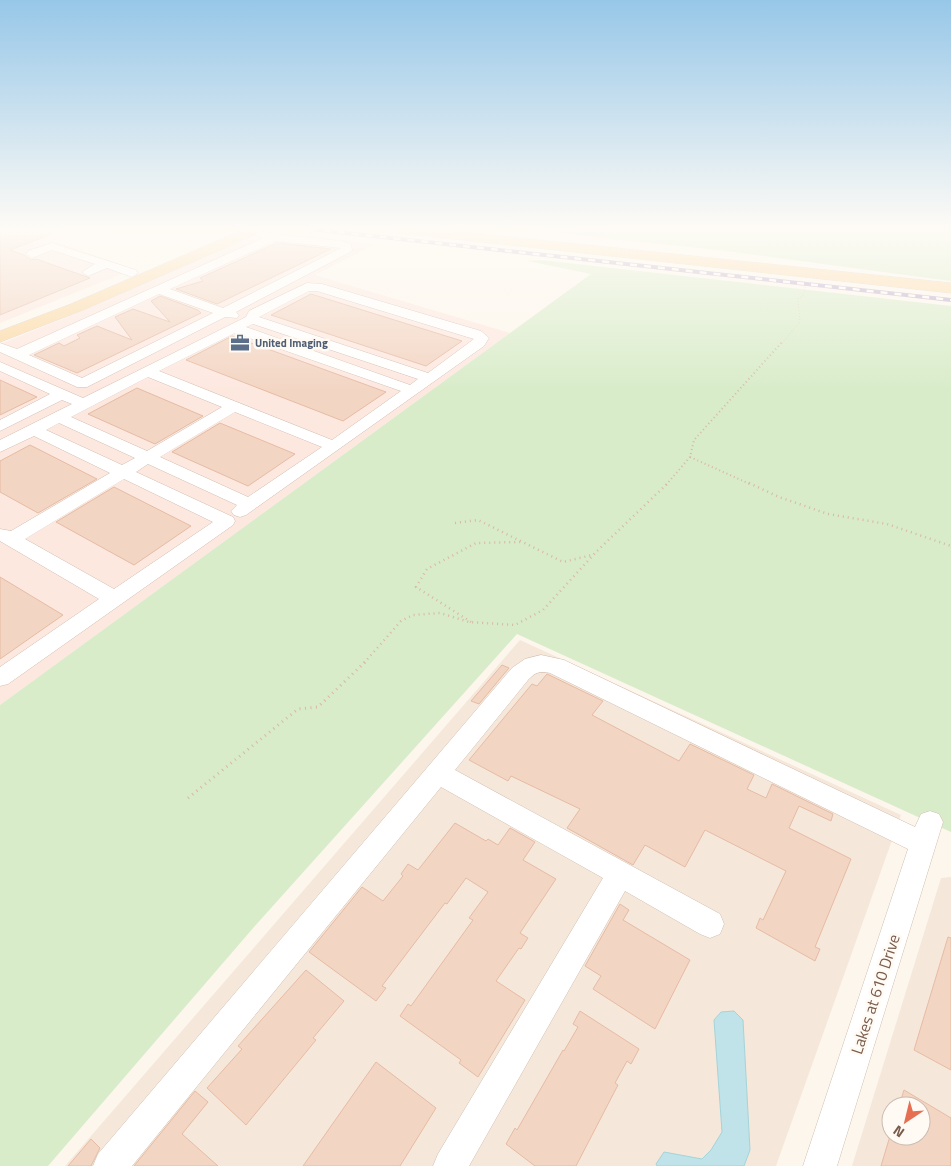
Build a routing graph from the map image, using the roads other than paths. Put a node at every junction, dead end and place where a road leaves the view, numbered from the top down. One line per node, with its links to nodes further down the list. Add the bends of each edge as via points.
1 (116, 283): 11 (main road)
2 (123, 283): 13 (main road, via 77,308)
3 (153, 283): 7 (street)
4 (171, 283): 7 (street)
5 (281, 283): 9 (street)
6 (909, 283): 8 (main road)
7 (161, 288): 9 (street); 15 (street)
8 (951, 288)
9 (224, 312): 10 (street); 15 (street, via 82,384)
10 (250, 320): 12 (street); 18 (street); 18 (street, via 254,314 315,286 482,338)
11 (0, 326)
12 (234, 328): 17 (street); 19 (street)
13 (0, 338)
14 (0, 347): 15 (street)
15 (16, 355)
16 (0, 366): 20 (street)
17 (146, 371): 21 (street); 22 (street)
18 (429, 378): 19 (street)
19 (411, 390): 26 (street)
20 (62, 394): 21 (street); 24 (street)
21 (84, 404): 23 (street)
22 (234, 406): 26 (street); 28 (street)
23 (59, 417): 25 (street); 28 (street)
24 (0, 426)
25 (34, 430): 27 (street); 29 (street)
26 (334, 446): 30 (street)
27 (0, 447)
28 (149, 457): 29 (street); 30 (street)
29 (123, 473): 31 (street); 32 (street)
30 (249, 504): 31 (street)
31 (226, 521): 33 (street)
32 (5, 536): 33 (street)
33 (115, 599): 34 (street)
34 (0, 678)
35 (437, 772): 36 (street); 38 (street); 40 (street, Lakes at 610 Drive, via 527,666 539,662 556,666 926,833)
36 (620, 874): 37 (street); 39 (street)
37 (710, 924)
38 (110, 1166)
39 (450, 1166)
40 (820, 1166)

